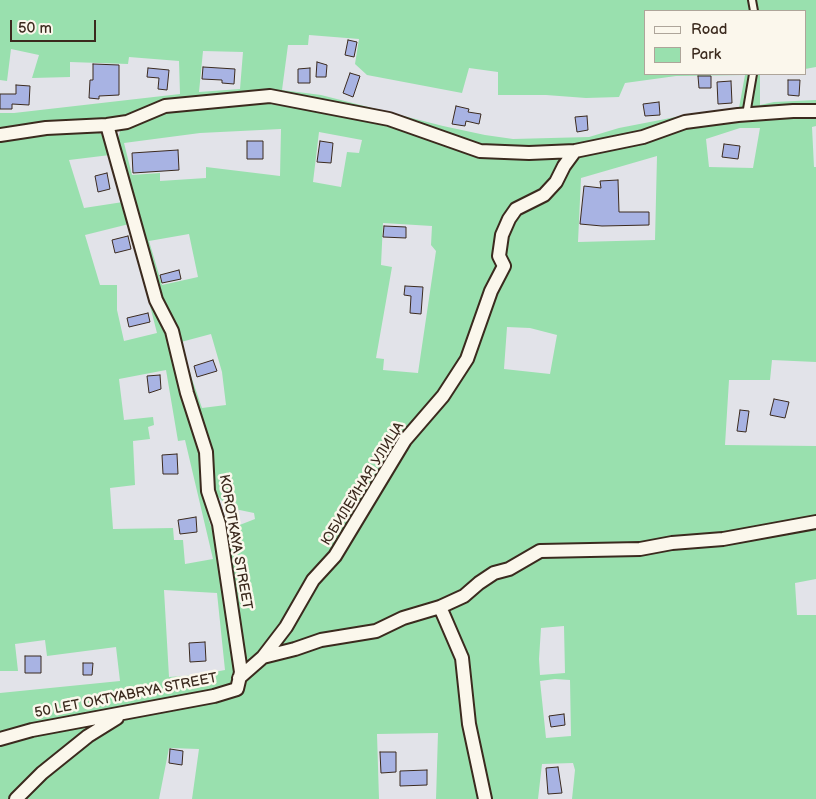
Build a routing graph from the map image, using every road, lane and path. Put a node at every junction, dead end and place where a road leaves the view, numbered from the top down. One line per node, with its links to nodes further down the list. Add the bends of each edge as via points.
1 (753, 75): 3 (lane)
2 (816, 111): 3 (street)
3 (746, 115): 6 (street, via 685,122 643,137)
4 (108, 125): 5 (street); 6 (street, via 127,122 165,106 270,96 389,119 480,151 529,153); 10 (street, KOROTKAYA STREET, via 156,300 172,331 206,452 208,491 219,524 241,672)
5 (0, 134)
6 (575, 150): 9 (street, ЮБИЛЕЙНАЯ УЛИЦА, via 556,182 544,195 516,209 509,219 499,256 504,266 491,291 467,359 443,396 405,440 335,556 313,580 286,627)
7 (816, 522): 8 (street, 50 LET OKTYABRYA STREET, via 723,539 640,549 540,552 509,569 494,573 464,596)
8 (440, 607): 9 (street, 50 LET OKTYABRYA STREET, via 403,618 376,631 321,640); 14 (street, via 462,658 469,724)
9 (263, 657): 10 (street, 50 LET OKTYABRYA STREET)
10 (239, 678): 11 (street, 50 LET OKTYABRYA STREET, via 236,689 214,696)
11 (122, 714): 12 (street, 50 LET OKTYABRYA STREET); 13 (street, via 49,767)
12 (0, 738)
13 (16, 799)
14 (485, 799)

